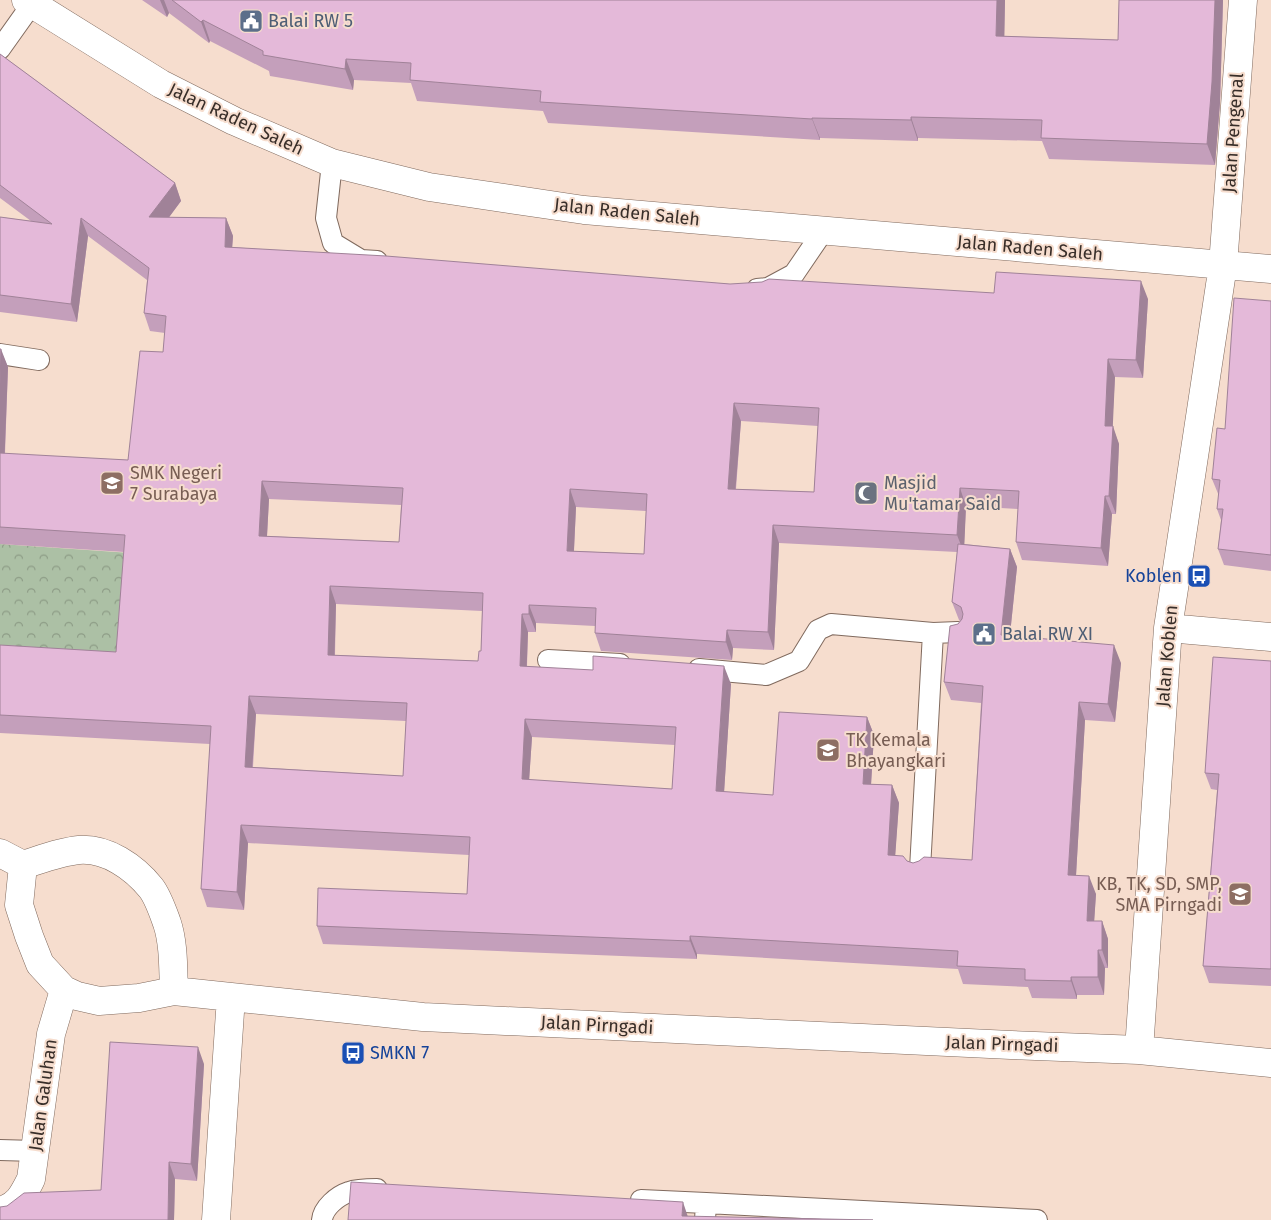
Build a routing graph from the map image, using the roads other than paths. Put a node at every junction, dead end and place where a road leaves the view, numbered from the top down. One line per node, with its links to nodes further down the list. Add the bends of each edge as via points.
1 (1243, 0): 7 (street, Jalan Pengenal)
2 (29, 2): 3 (lane); 4 (street, Jalan Raden Saleh, via 161,84 234,121)
3 (0, 49)
4 (332, 163): 5 (street, Jalan Raden Saleh, via 429,187 584,210); 6 (lane, via 326,218 332,243 361,260)
5 (824, 230): 7 (street, Jalan Raden Saleh); 9 (lane, via 794,274 768,288)
6 (391, 262)
7 (1223, 265): 8 (street, Jalan Raden Saleh); 12 (street, Jalan Koblen)
8 (1271, 268)
9 (737, 290)
10 (0, 354): 11 (lane)
11 (39, 360)
12 (1168, 628): 15 (street); 25 (street, Jalan Koblen)
13 (958, 632): 14 (lane)
14 (933, 633): 18 (lane, via 831,624 818,630 799,661 766,675); 21 (lane)
15 (1271, 637)
16 (548, 660): 17 (lane)
17 (643, 665)
18 (681, 668)
19 (0, 853): 20 (street)
20 (24, 865): 22 (street, Jalan Pirngadi, via 19,905 26,928 40,964); 23 (street, via 81,850 108,854 130,866 152,889 168,924)
21 (920, 869)
22 (64, 990): 23 (street, Jalan Pirngadi, via 100,1001); 28 (street, Jalan Galuhan, via 51,1034)
23 (174, 991): 24 (street, Jalan Pirngadi)
24 (231, 997): 25 (street, Jalan Pirngadi, via 424,1017); 33 (street)
25 (1139, 1050): 26 (street, Jalan Pirngadi)
26 (1271, 1062)
27 (0, 1150): 28 (lane)
28 (35, 1150): 31 (street, Jalan Galuhan, via 31,1179)
29 (395, 1190): 34 (lane, via 348,1192 331,1202)
30 (619, 1199): 32 (lane)
31 (10, 1205)
32 (705, 1211): 35 (lane)
33 (216, 1220)
34 (322, 1220)
35 (1037, 1220)

